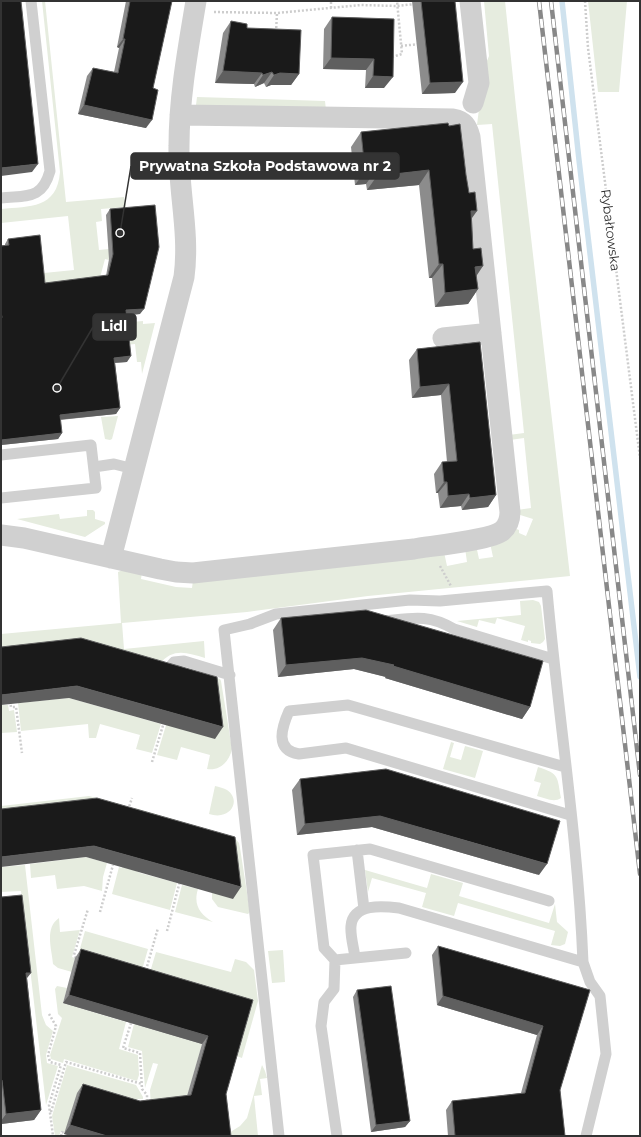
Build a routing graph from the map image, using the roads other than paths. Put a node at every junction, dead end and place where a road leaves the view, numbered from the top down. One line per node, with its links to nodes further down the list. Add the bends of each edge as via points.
1 (31, 1): 6 (lane, via 50,171 45,187 39,192)
2 (196, 1): 5 (street)
3 (470, 1): 4 (street, via 479,83)
4 (473, 103)
5 (180, 115): 7 (street, via 453,119 464,123 470,137); 11 (street, via 179,148 186,251 184,276)
6 (1, 198)
7 (491, 333): 8 (street); 14 (street, via 510,512 506,527 499,533 414,549 193,573 176,572)
8 (443, 338)
9 (1, 455): 10 (lane, via 91,444)
10 (94, 466): 11 (lane, via 114,464); 12 (lane, via 96,488)
11 (134, 469): 14 (street)
12 (1, 498)
13 (1, 535): 14 (street)
14 (111, 558)
15 (384, 621): 16 (lane, via 419,617 432,619 454,629)
16 (553, 659): 18 (lane, via 547,591 440,601 410,600 276,614 224,630); 19 (lane)
17 (168, 669): 18 (lane, via 174,662 184,661)
18 (230, 675): 28 (lane)
19 (565, 767): 20 (lane); 20 (lane, via 348,705 289,711 282,732 284,744 294,753 346,748)
20 (570, 815): 27 (lane, via 581,909)
21 (357, 850): 22 (lane, via 370,849); 23 (lane); 26 (lane, via 313,855 324,948)
22 (549, 901)
23 (364, 909): 25 (lane, via 357,914 351,925); 27 (lane, via 386,906 399,908)
24 (406, 953): 25 (lane)
25 (355, 958): 26 (lane)
26 (335, 960): 29 (lane, via 334,989 324,1002 321,1026)
27 (582, 962): 30 (lane, via 590,982 600,996 606,1054)
28 (279, 1136)
29 (337, 1136)
30 (586, 1136)

